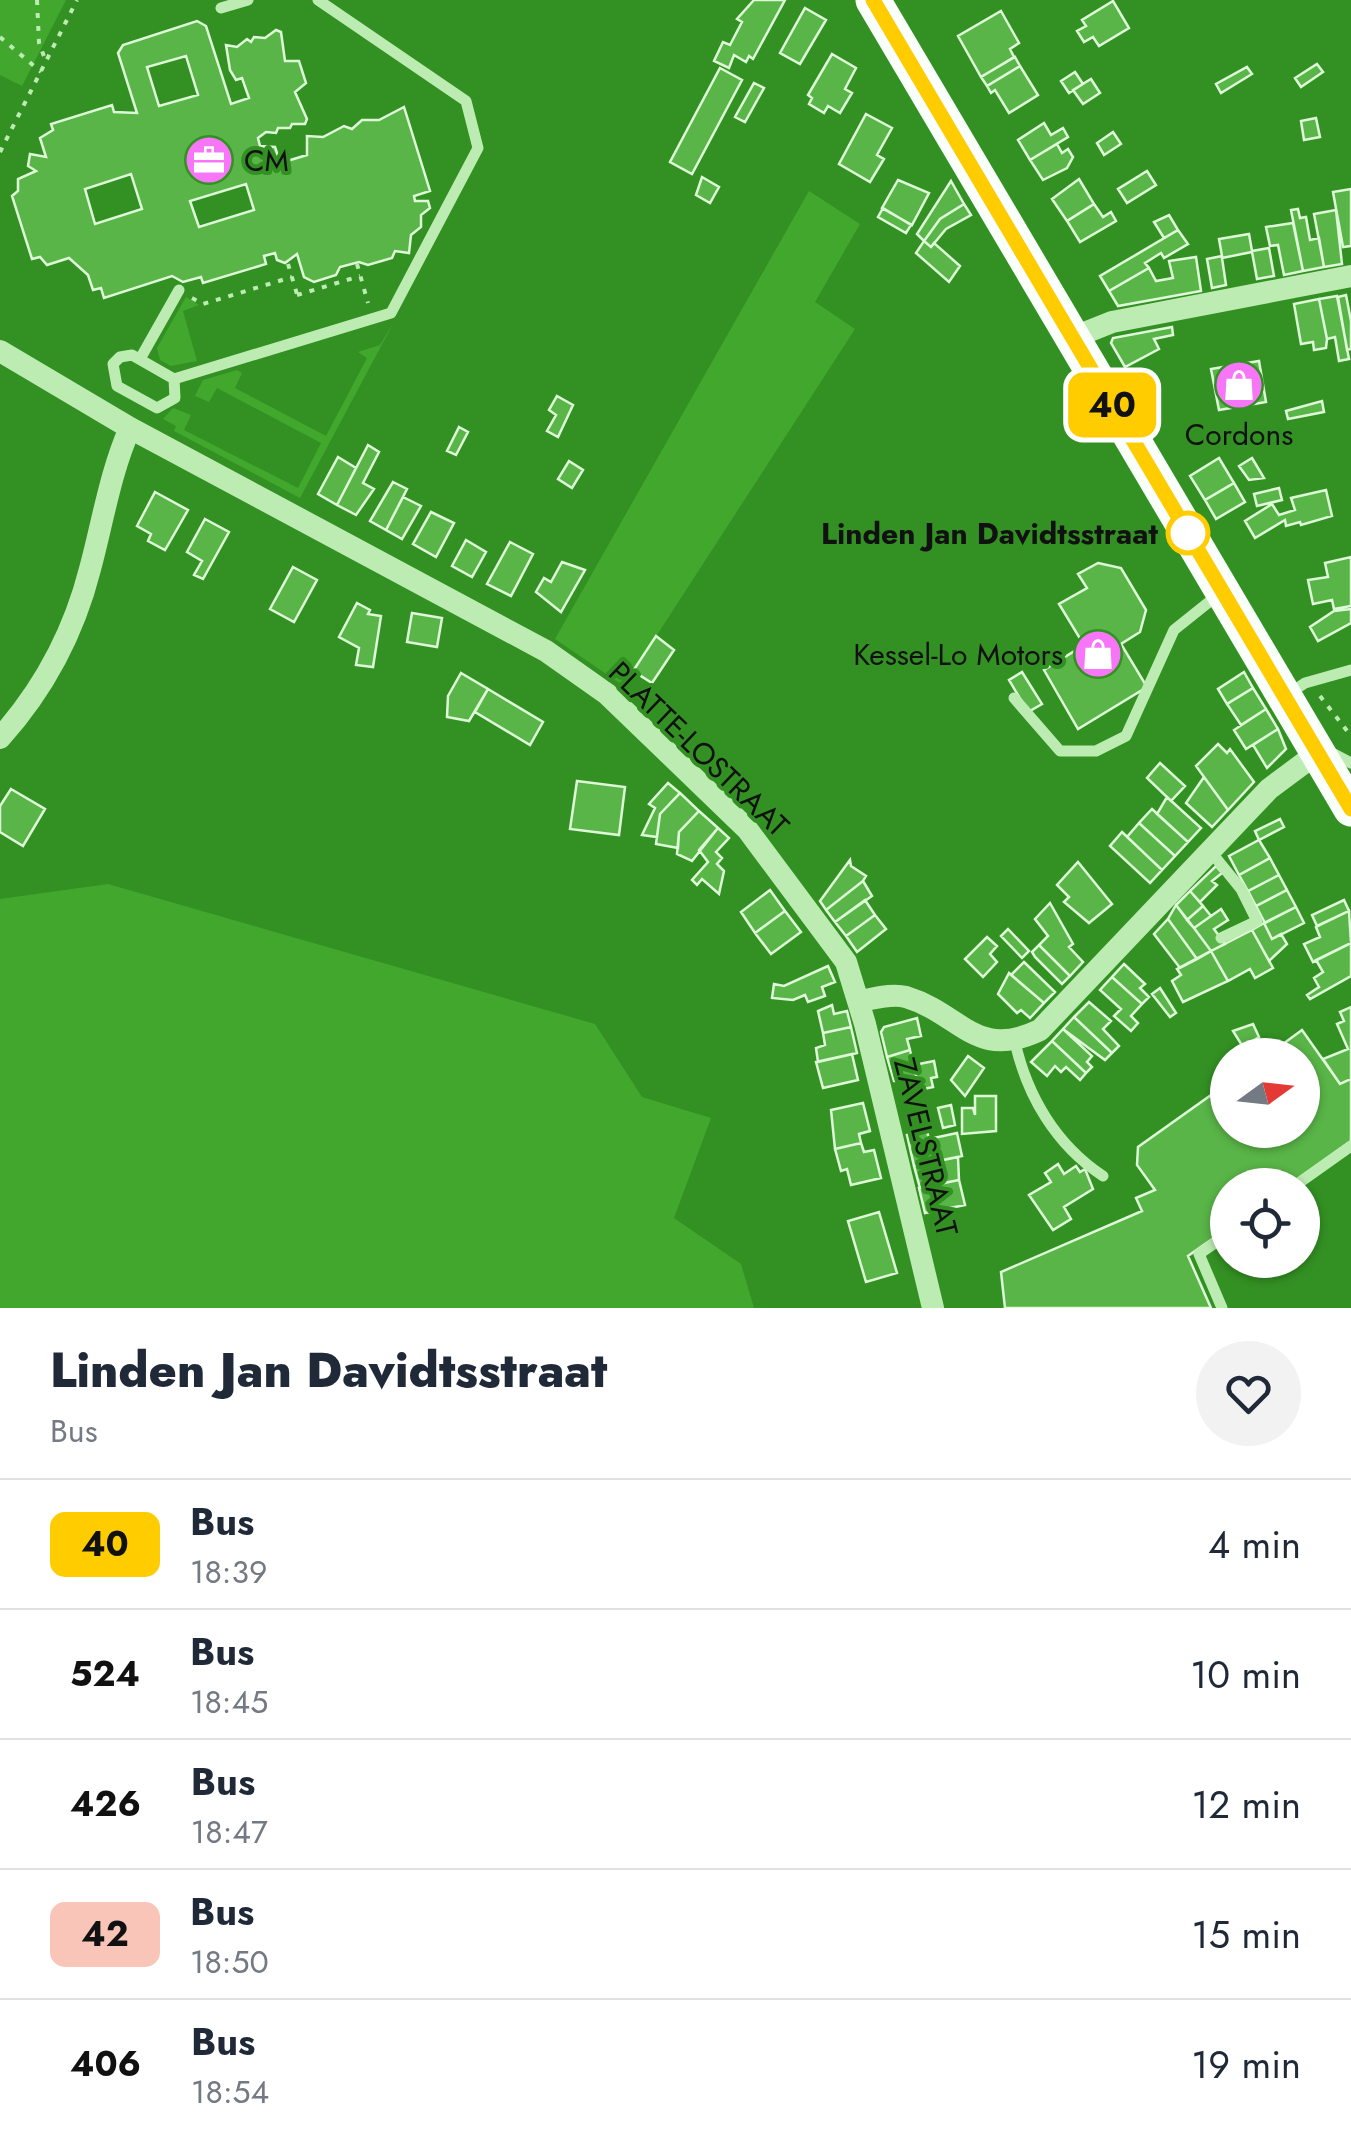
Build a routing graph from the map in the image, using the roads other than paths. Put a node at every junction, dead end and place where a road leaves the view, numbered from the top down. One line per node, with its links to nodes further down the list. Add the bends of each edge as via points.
1 (248, 0): 4 (lane)
2 (318, 0): 10 (lane, via 466,101 478,148 391,312)
3 (872, 0): 7 (main road)
4 (221, 8)
5 (1351, 276): 7 (street, via 1112,322)
6 (179, 290): 9 (lane)
7 (1072, 338): 13 (main road)
8 (0, 351): 12 (street, PLATTE-LOSTRAAT)
9 (140, 360): 10 (lane); 11 (lane, via 120,357 113,376 117,386)
10 (174, 379): 11 (lane, via 176,398 166,406)
11 (144, 401): 12 (lane)
12 (130, 428): 17 (street, via 64,644); 22 (street, PLATTE-LOSTRAAT, via 546,651 607,694 747,829 846,962)
13 (1222, 592): 15 (main road); 16 (lane, via 1174,630 1126,736 1111,744 1060,751)
14 (1351, 670): 15 (lane, via 1305,683)
15 (1286, 696): 18 (main road)
16 (1014, 698)
17 (0, 738)
18 (1329, 753): 19 (main road); 20 (street, via 1270,789)
19 (1351, 809)
20 (1212, 852): 21 (lane, via 1257,921); 23 (street, via 1040,1030)
21 (1222, 938)
22 (859, 1001): 23 (street, via 905,997 986,1042); 28 (street, ZAVELSTRAAT)
23 (1015, 1042): 26 (lane, via 1024,1085 1076,1157)
24 (1351, 1146): 25 (lane)
25 (1320, 1168)
26 (1104, 1176)
27 (1210, 1246): 29 (lane, via 1199,1254)
28 (933, 1308)
29 (1222, 1308)

